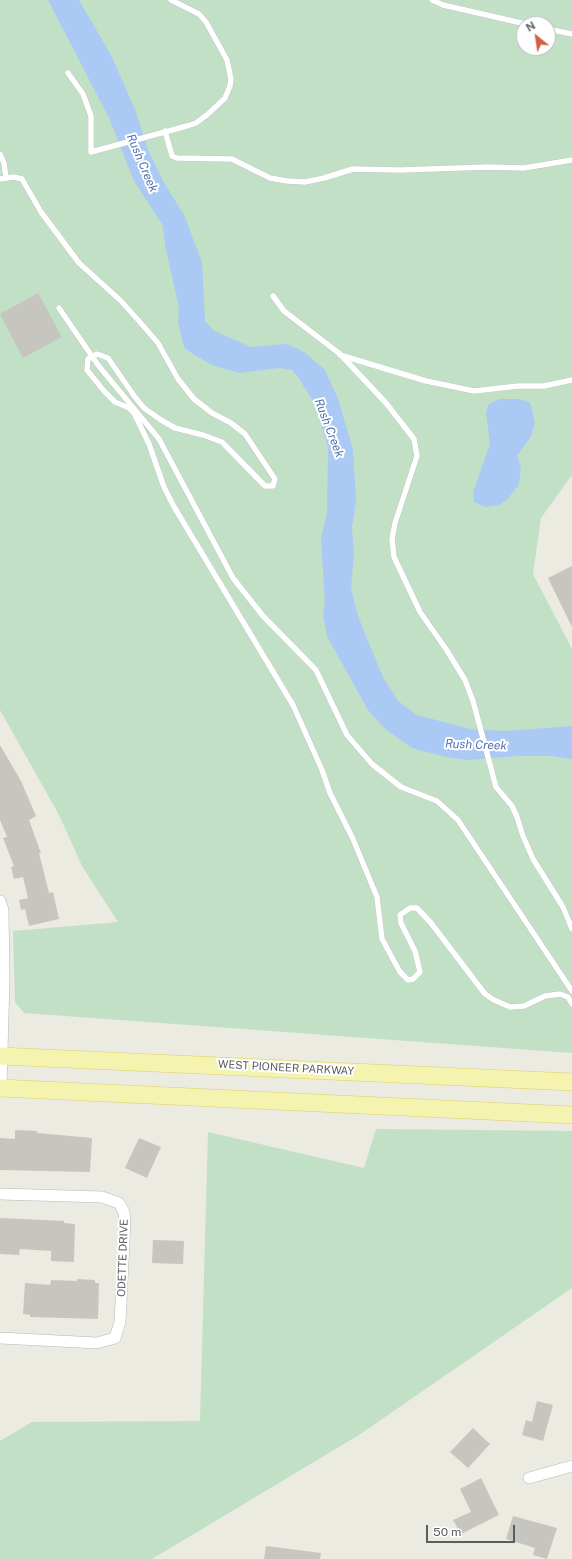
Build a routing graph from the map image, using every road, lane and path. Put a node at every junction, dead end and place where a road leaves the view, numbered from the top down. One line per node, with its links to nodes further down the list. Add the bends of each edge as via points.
1 (171, 0): 7 (lane, via 199,14 206,22 227,60 230,79 225,98 208,114 196,123)
2 (432, 0): 3 (lane, via 443,6)
3 (516, 22)
4 (556, 31): 5 (lane)
5 (572, 34)
6 (68, 73): 7 (lane, via 83,94 91,116 91,152)
7 (165, 131): 9 (lane, via 172,156 232,159 270,178 287,181 305,182 352,169 524,168)
8 (0, 154): 10 (lane)
9 (572, 160)
10 (6, 178): 11 (lane); 15 (lane, via 14,176 22,179 41,212 79,263 139,320 194,399 245,434 275,479 274,484 270,487 265,486 222,442 175,428 161,420 134,397 108,358 97,354)
11 (0, 179)
12 (273, 296): 14 (lane, via 284,311)
13 (59, 308): 15 (lane)
14 (340, 354): 16 (lane, via 426,381 474,391 544,386); 18 (lane, via 386,403 414,439 417,456 395,523 392,539 394,557 420,612 465,680 494,783 512,806 533,859 563,907)
15 (92, 356): 19 (lane, via 159,439 233,578 263,616 316,670 347,735 372,764 401,786 437,801 458,820); 20 (lane, via 87,362 87,370 108,396 134,413 173,505 293,705 377,897 382,939 405,978 410,980 417,975 420,966 400,915 410,908 417,908 485,994 494,1000 510,1007 524,1006 545,996 560,994 568,997)
16 (572, 380)
17 (0, 901): 21 (street, via 3,910 4,979)
18 (572, 929)
19 (572, 991)
20 (572, 1004)
21 (1, 1056): 22 (main road, WEST PIONEER PARKWAY); 23 (street)
22 (572, 1082)
23 (1, 1088): 24 (main road)
24 (572, 1114)
25 (0, 1194): 26 (street, ODETTE DRIVE, via 102,1197 119,1203 125,1221 120,1322 115,1338 97,1343)
26 (0, 1338)
27 (572, 1466): 28 (street)
28 (528, 1478)

